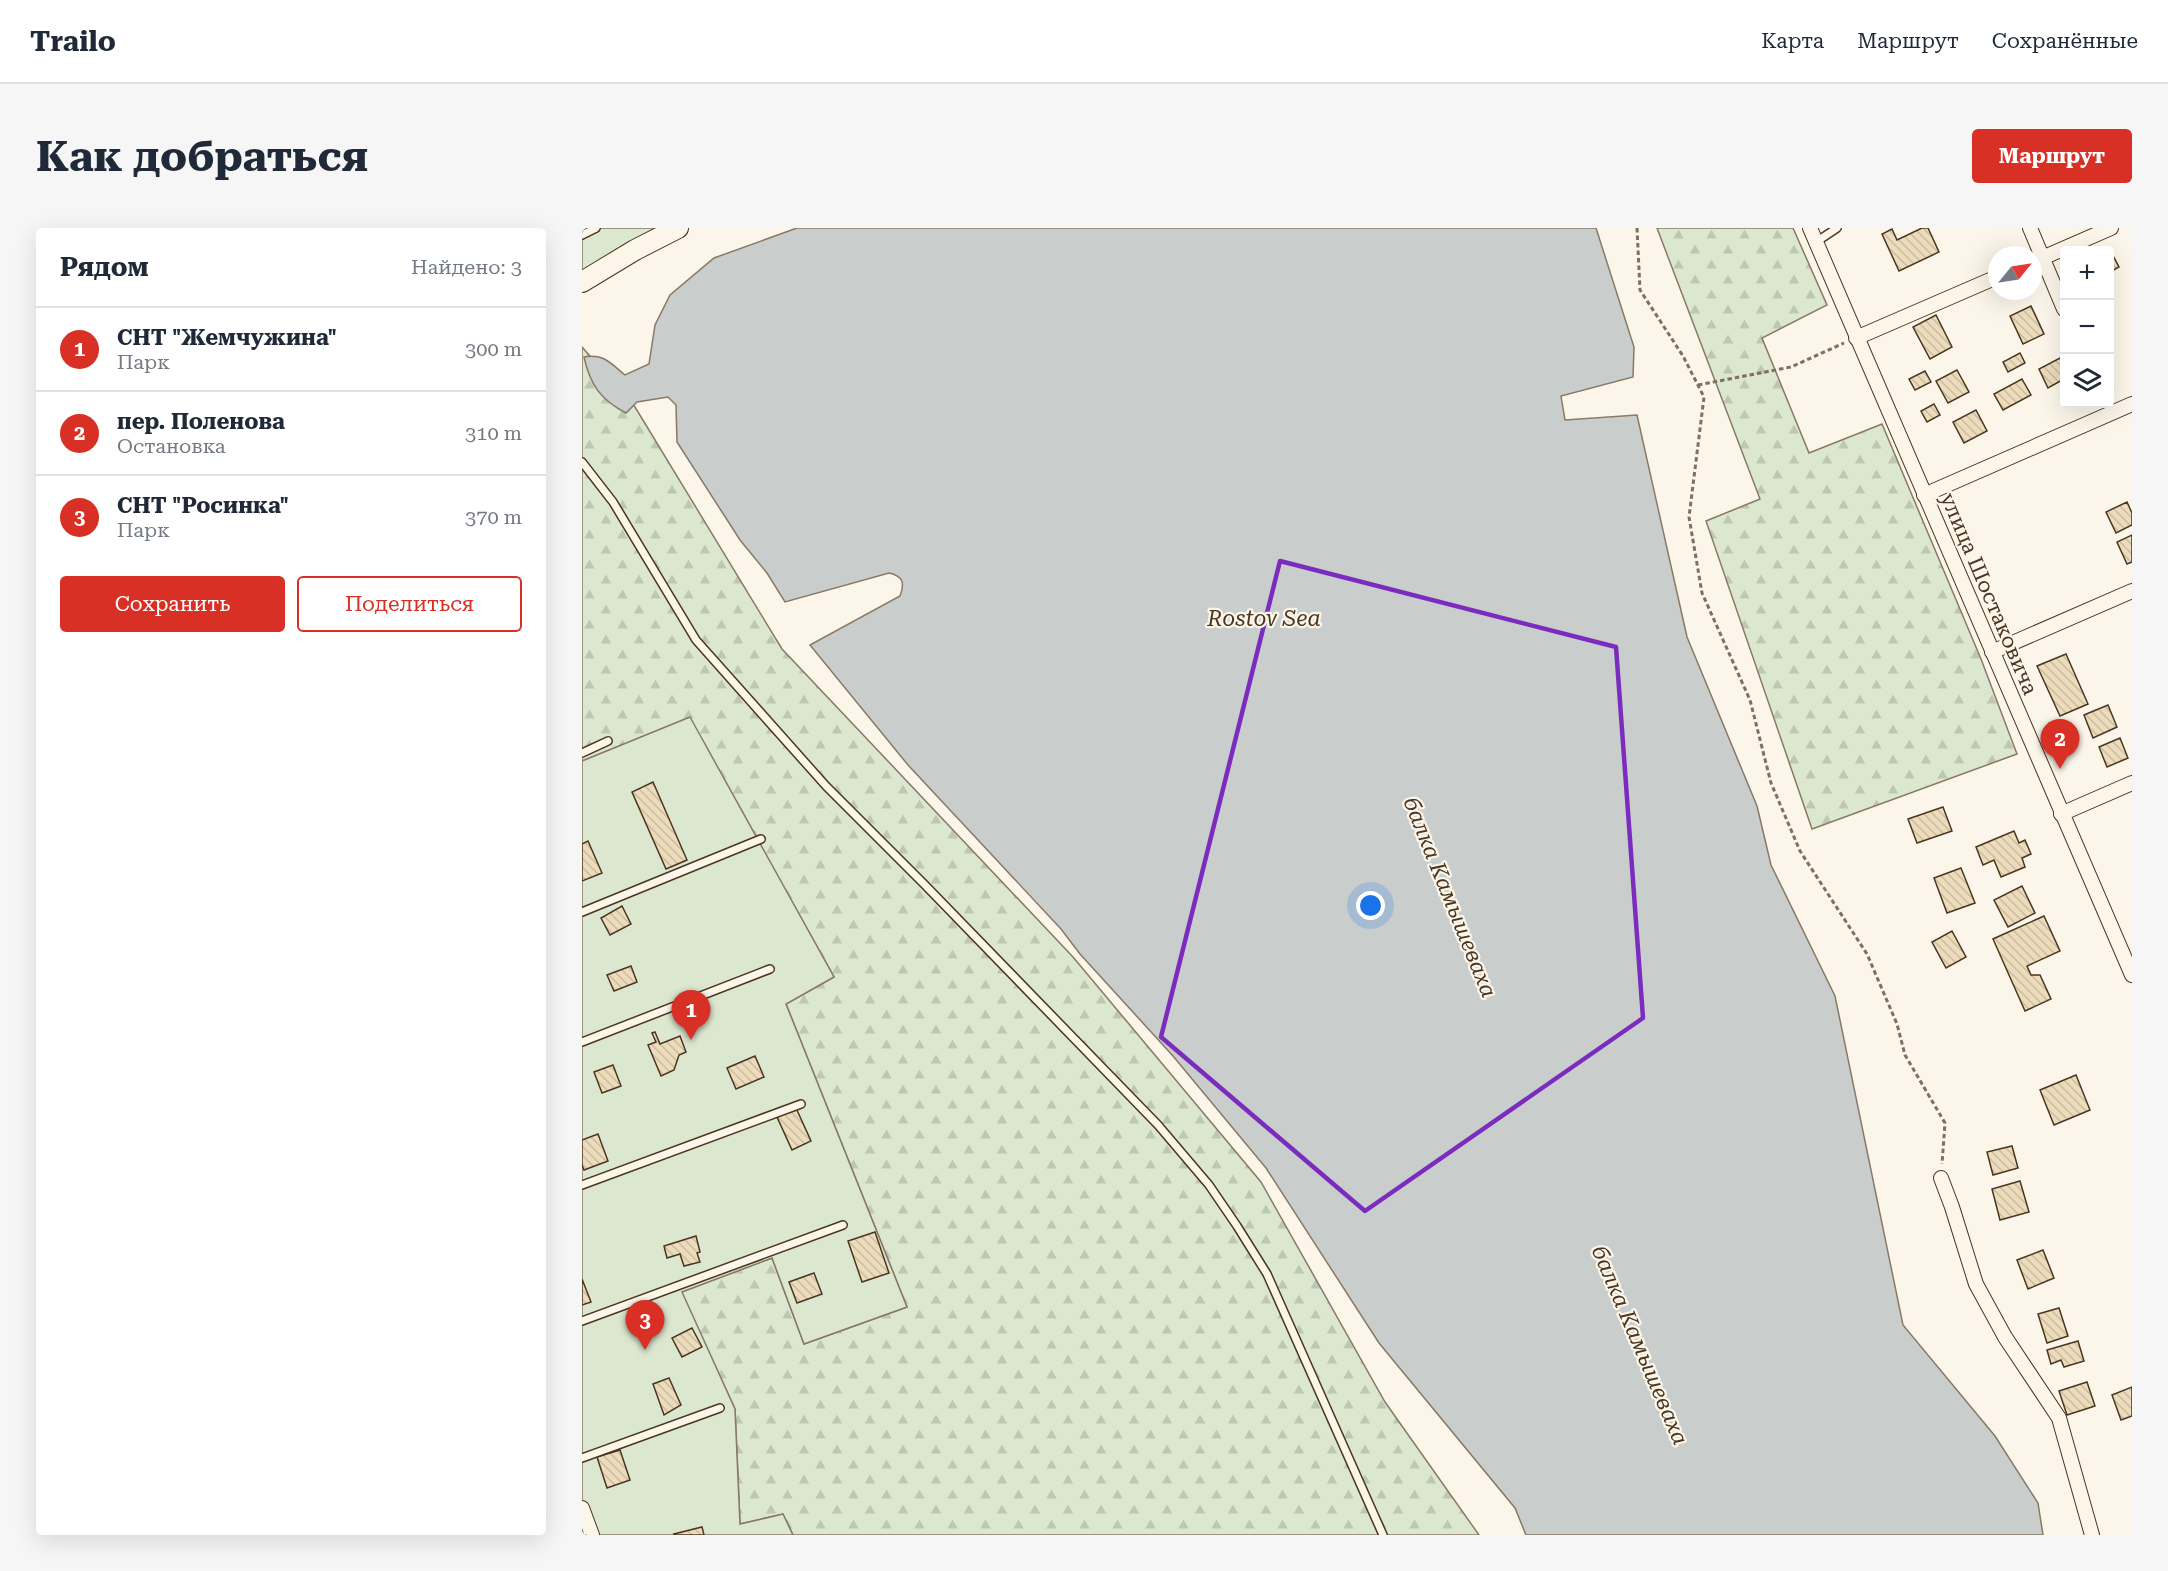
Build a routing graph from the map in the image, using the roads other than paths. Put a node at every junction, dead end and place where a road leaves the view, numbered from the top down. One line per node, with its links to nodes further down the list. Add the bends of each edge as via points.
1 (596, 228): 7 (lane)
2 (678, 228): 13 (main road)
3 (1810, 228): 8 (street, улица Шостаковича)
4 (1837, 228): 8 (lane)
5 (2030, 228): 9 (street)
6 (2111, 228): 10 (street)
7 (582, 235)
8 (1816, 242): 15 (street, улица Шостаковича)
9 (2034, 246)
10 (2042, 258)
11 (2042, 268): 14 (street)
12 (1988, 281): 15 (street)
13 (582, 282)
14 (2060, 301)
15 (1856, 338): 19 (street, улица Шостаковича)
16 (2132, 404): 17 (street)
17 (2109, 409): 19 (street)
18 (582, 462): 40 (lane, via 613,502 696,640 826,786 1158,1125 1209,1185 1267,1274)
19 (1924, 495): 21 (street, улица Шостаковича)
20 (2132, 591): 21 (street)
21 (1992, 652): 25 (street, улица Шостаковича)
22 (608, 741): 23 (lane)
23 (582, 753)
24 (2132, 783): 25 (street)
25 (2061, 814): 29 (street, улица Шостаковича)
26 (761, 839): 27 (lane)
27 (582, 912)
28 (770, 969): 30 (lane)
29 (2132, 975)
30 (582, 1042)
31 (801, 1104): 33 (lane)
32 (1941, 1178): 41 (street, via 1976,1284 2005,1337 2059,1419)
33 (582, 1185)
34 (843, 1224): 35 (lane)
35 (582, 1321)
36 (720, 1408): 37 (lane)
37 (582, 1458)
38 (582, 1508): 39 (street)
39 (588, 1533)
40 (1383, 1535)
41 (2092, 1535)

